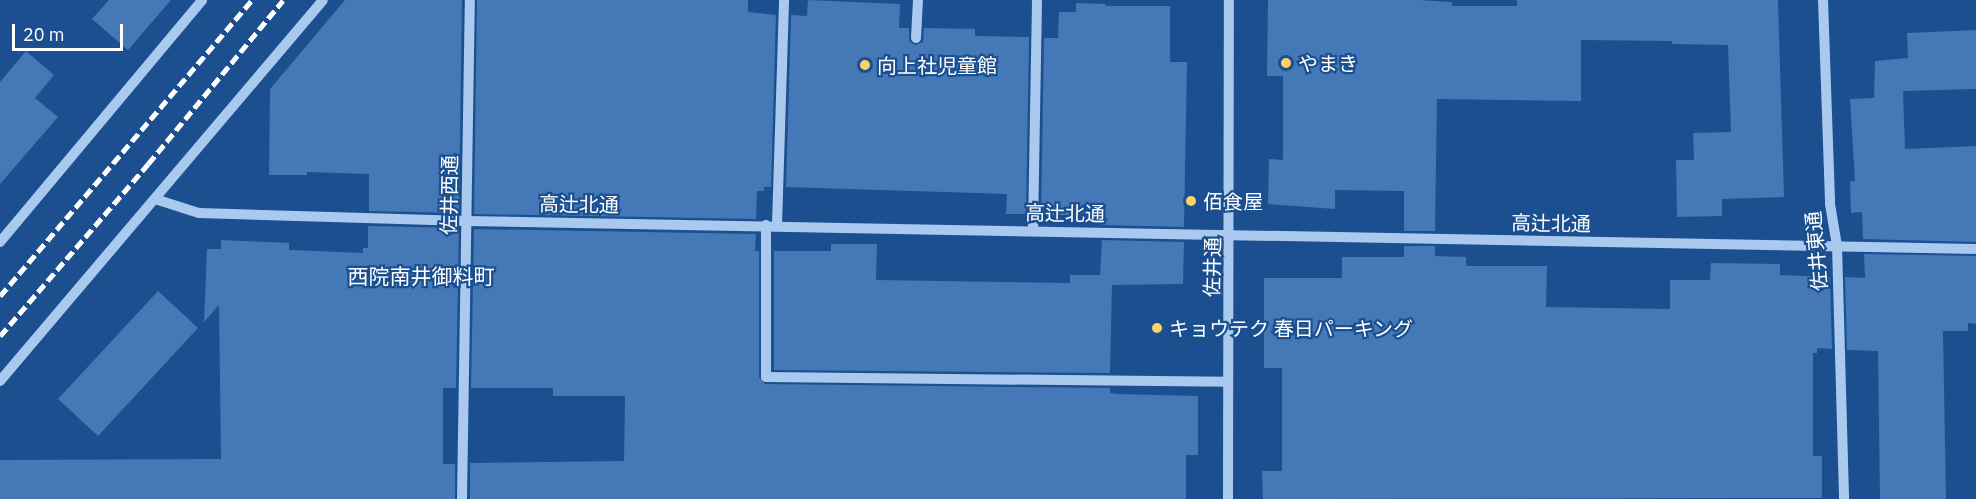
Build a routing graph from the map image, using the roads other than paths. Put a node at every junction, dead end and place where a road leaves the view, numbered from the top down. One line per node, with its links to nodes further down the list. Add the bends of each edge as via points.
1 (323, 0): 10 (street)
2 (470, 0): 11 (street, 佐井西通)
3 (784, 0): 12 (street)
4 (918, 0): 9 (street)
5 (1037, 0): 13 (street)
6 (1229, 0): 14 (street, 佐井通)
7 (1823, 0): 16 (street, 佐井東通, via 1830,204)
8 (198, 2): 15 (street)
9 (916, 38)
10 (155, 199): 11 (street, 高辻北通, via 199,213); 18 (street)
11 (467, 221): 12 (street, 高辻北通); 20 (street, 佐井西通)
12 (771, 225): 13 (street, 高辻北通); 19 (street, via 766,377)
13 (1033, 230): 14 (street, 高辻北通)
14 (1230, 234): 16 (street, 高辻北通); 19 (street, 佐井通)
15 (0, 242)
16 (1837, 246): 17 (street, 高辻北通); 22 (street, 佐井東通)
17 (1976, 249)
18 (0, 381)
19 (1227, 382): 21 (street, 佐井通)
20 (462, 499)
21 (1228, 499)
22 (1844, 499)

